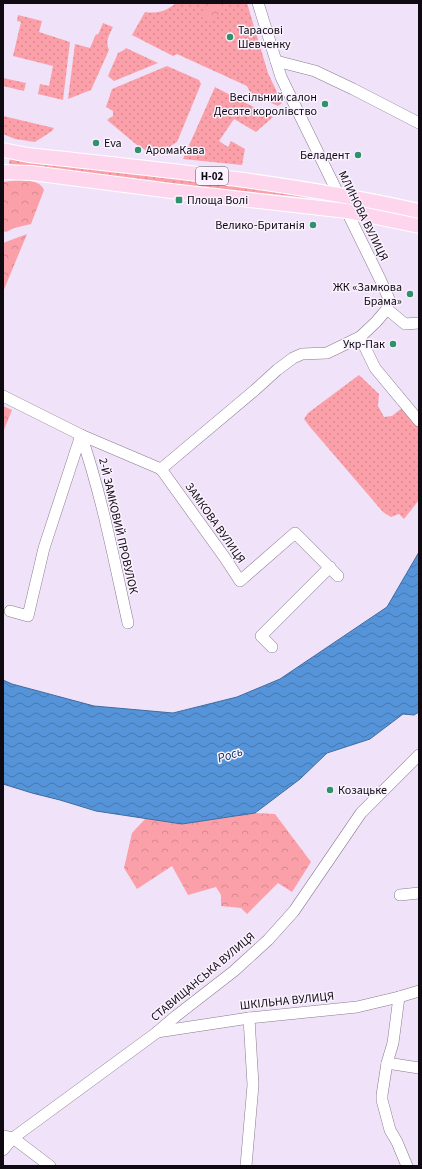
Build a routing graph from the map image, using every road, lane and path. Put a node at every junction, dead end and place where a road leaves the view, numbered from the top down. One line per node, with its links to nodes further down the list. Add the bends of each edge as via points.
1 (258, 3): 2 (street, МЛИНОВА ВУЛИЦЯ)
2 (276, 61): 3 (street, via 315,71); 6 (street, МЛИНОВА ВУЛИЦЯ)
3 (419, 122)
4 (3, 150): 6 (main road, Н-02, via 28,156 230,178)
5 (3, 172): 7 (main road, Н-02, via 32,173)
6 (338, 194): 7 (street, МЛИНОВА ВУЛИЦЯ); 8 (main road, Н-02)
7 (347, 211): 9 (main road, Н-02); 10 (street, МЛИНОВА ВУЛИЦЯ, via 389,299)
8 (419, 211)
9 (419, 226)
10 (387, 309): 11 (street, via 405,324); 12 (street)
11 (419, 323)
12 (360, 338): 14 (street, via 375,368); 16 (street, via 326,353 302,354 293,358)
13 (3, 396): 15 (street)
14 (419, 421)
15 (82, 435): 16 (street); 19 (street, via 44,548 28,616); 20 (street, 2-Й ЗАМКОВИЙ ПРОВУЛОК)
16 (161, 469): 17 (street, ЗАМКОВА ВУЛИЦЯ, via 240,581 295,533)
17 (330, 567): 18 (street, ЗАМКОВА ВУЛИЦЯ); 21 (street, via 262,636)
18 (338, 576)
19 (10, 611)
20 (128, 623)
21 (272, 648)
22 (419, 756): 28 (street, СТАВИЩАНСЬКА ВУЛИЦЯ, via 361,813 294,911 268,940 234,971)
23 (419, 893): 24 (street)
24 (400, 894)
25 (419, 991): 26 (street, ШКІЛЬНА ВУЛИЦЯ)
26 (399, 997): 27 (street, ШКІЛЬНА ВУЛИЦЯ, via 357,1007); 29 (street, via 393,1043)
27 (249, 1018): 28 (street, ШКІЛЬНА ВУЛИЦЯ); 34 (street, via 253,1085)
28 (156, 1032): 31 (street, СТАВИЩАНСЬКА ВУЛИЦЯ)
29 (387, 1063): 30 (street); 35 (street, via 382,1100 390,1130)
30 (419, 1068)
31 (8, 1137): 32 (street, СТАВИЩАНСЬКА ВУЛИЦЯ); 33 (street)
32 (3, 1150)
33 (50, 1166)
34 (246, 1166)
35 (407, 1166)

